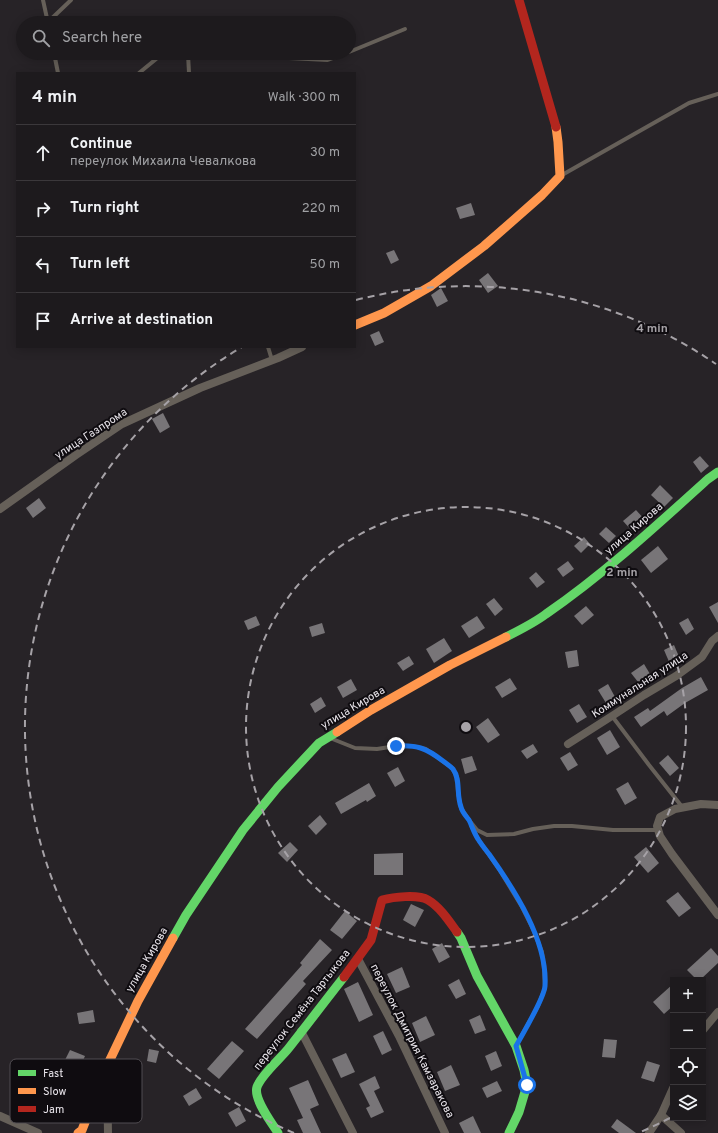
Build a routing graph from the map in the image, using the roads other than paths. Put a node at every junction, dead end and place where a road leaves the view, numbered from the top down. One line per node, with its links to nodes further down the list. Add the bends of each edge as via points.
1 (43, 0): 4 (lane)
2 (71, 0): 5 (lane)
3 (519, 0): 15 (street, via 555,124)
4 (46, 16)
5 (55, 16)
6 (405, 29): 7 (lane)
7 (356, 49)
8 (55, 60): 11 (lane)
9 (155, 60): 12 (lane)
10 (188, 60): 13 (lane)
11 (58, 72)
12 (140, 72)
13 (189, 72)
14 (718, 94): 15 (lane, via 689,104)
15 (560, 176): 16 (street, via 484,246 431,286 384,313)
16 (356, 325)
17 (268, 348): 19 (lane)
18 (300, 348): 19 (street, улица Газпрома)
19 (272, 360): 21 (street, улица Газпрома, via 200,388 122,424)
20 (718, 472): 24 (street, улица Кирова, via 632,548 545,615 450,665)
21 (0, 509)
22 (718, 636): 23 (street, Коммунальная улица, via 702,657)
23 (612, 716): 25 (street, Коммунальная улица); 27 (lane)
24 (328, 737): 28 (lane, via 355,748 412,746 426,749 452,768 457,777 461,808); 36 (street, улица Кирова, via 319,743 278,786 243,830 186,915 138,1001)
25 (568, 744)
26 (718, 805): 27 (street, via 701,804)
27 (683, 808): 29 (street, via 660,817)
28 (469, 820): 29 (lane, via 477,830 487,835 514,834 554,826); 35 (lane, via 478,839 522,906 542,952 545,988)
29 (658, 830): 30 (street, via 672,854)
30 (718, 915)
31 (358, 959): 34 (street, переулок Семёна Тартыкова); 35 (street, переулок Семёна Тартыкова, via 371,940 382,900 407,896 427,900 443,913 461,938 477,976); 49 (street, переулок Дмитрия Камзаракова, via 399,1036)
32 (718, 1012): 33 (street)
33 (706, 1026)
34 (300, 1031): 47 (street, переулок Семёна Тартыкова, via 257,1087 262,1107); 48 (street)
35 (516, 1046): 50 (street, via 527,1085)
36 (110, 1059)
37 (670, 1095): 38 (street)
38 (661, 1115): 51 (street); 52 (street)
39 (0, 1116): 40 (street)
40 (10, 1120)
41 (16, 1123): 44 (street)
42 (85, 1123): 45 (street, улица Кирова)
43 (108, 1123): 46 (street)
44 (38, 1133)
45 (78, 1133)
46 (108, 1133)
47 (278, 1133)
48 (354, 1133)
49 (445, 1133)
50 (509, 1133)
51 (649, 1133)
52 (681, 1133)

